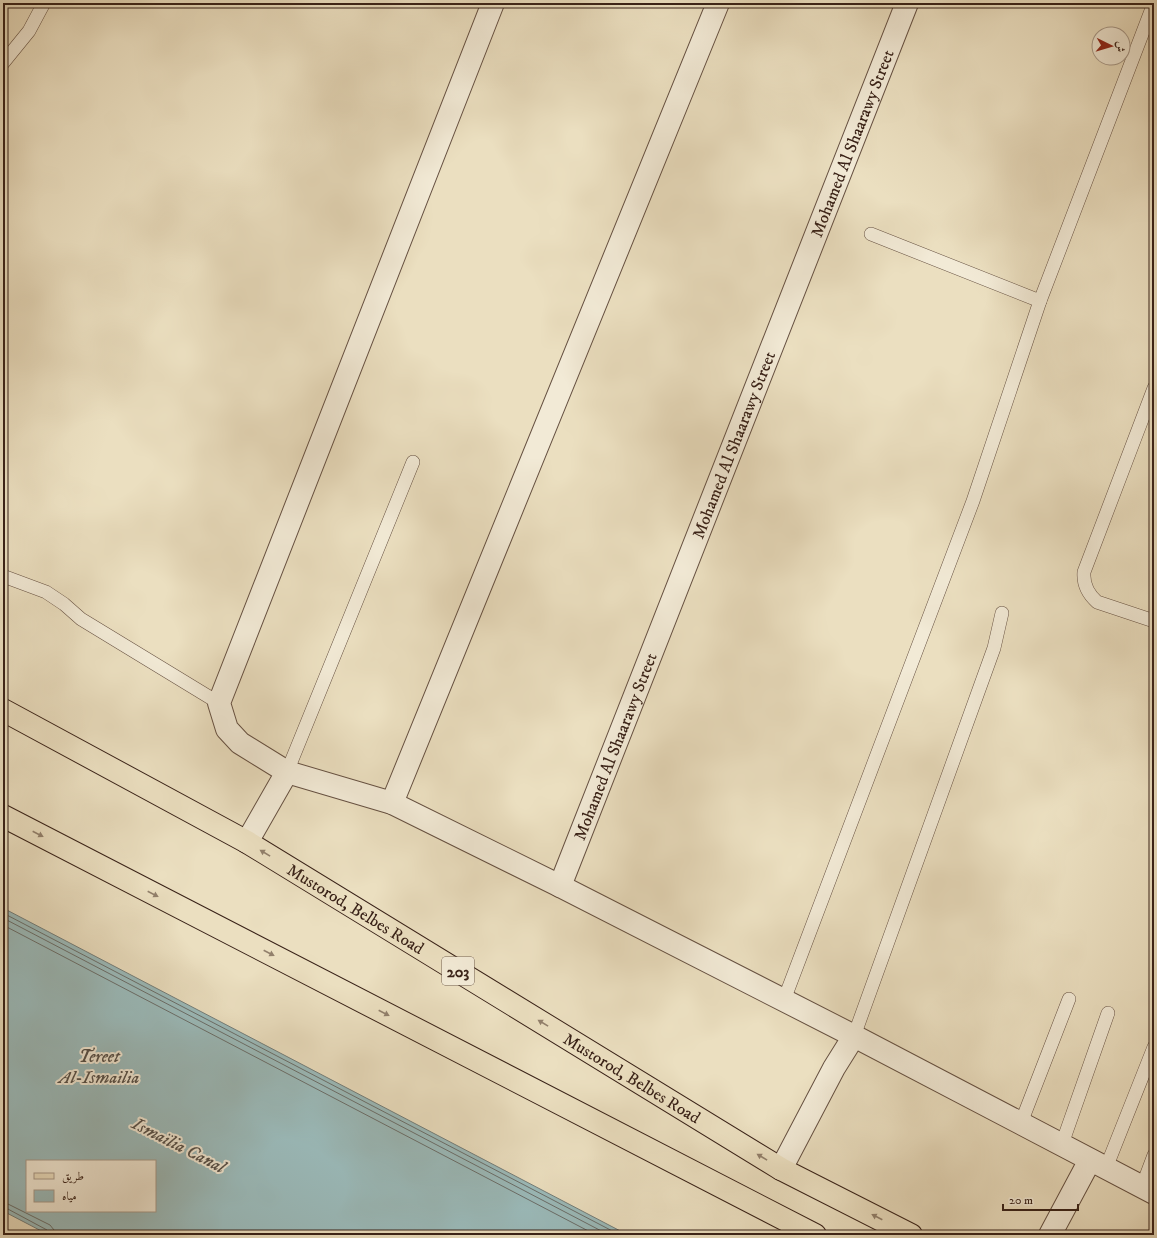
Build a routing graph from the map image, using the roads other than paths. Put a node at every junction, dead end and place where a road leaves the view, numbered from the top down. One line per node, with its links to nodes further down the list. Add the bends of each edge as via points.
1 (44, 3): 6 (lane, via 29,30)
2 (494, 3): 14 (street)
3 (718, 3): 17 (street)
4 (907, 3): 20 (street, Mohamed Al Shaarawy Street)
5 (1154, 3): 8 (lane)
6 (3, 62)
7 (871, 234): 8 (lane)
8 (1040, 301): 22 (lane, via 973,501)
9 (1154, 388): 13 (lane, via 1084,572 1086,589 1097,602)
10 (413, 462): 16 (lane)
11 (3, 576): 14 (lane, via 46,592 81,619)
12 (1002, 612): 24 (lane, via 994,648)
13 (1154, 621)
14 (219, 703): 16 (street, via 227,729 240,743)
15 (3, 710): 19 (main road, Mustorod, Belbes Road / 203)
16 (286, 772): 17 (street); 19 (street)
17 (392, 803): 20 (street)
18 (3, 816): 32 (main road, one-way to 32)
19 (246, 842): 30 (main road, Mustorod, Belbes Road / 203, one-way to 19)
20 (560, 886): 22 (street)
21 (1069, 999): 26 (lane)
22 (784, 1000): 24 (street)
23 (1108, 1013): 27 (lane)
24 (854, 1036): 26 (street); 30 (street, via 834,1068)
25 (1154, 1047): 29 (lane)
26 (1021, 1123): 27 (street)
27 (1062, 1144): 29 (street)
28 (1154, 1156): 31 (lane)
29 (1098, 1164): 31 (street); 34 (street, via 1071,1193)
30 (781, 1169): 33 (main road, Mustorod, Belbes Road / 203, one-way to 30)
31 (1148, 1190)
32 (815, 1235)
33 (911, 1235)
34 (1050, 1235)

